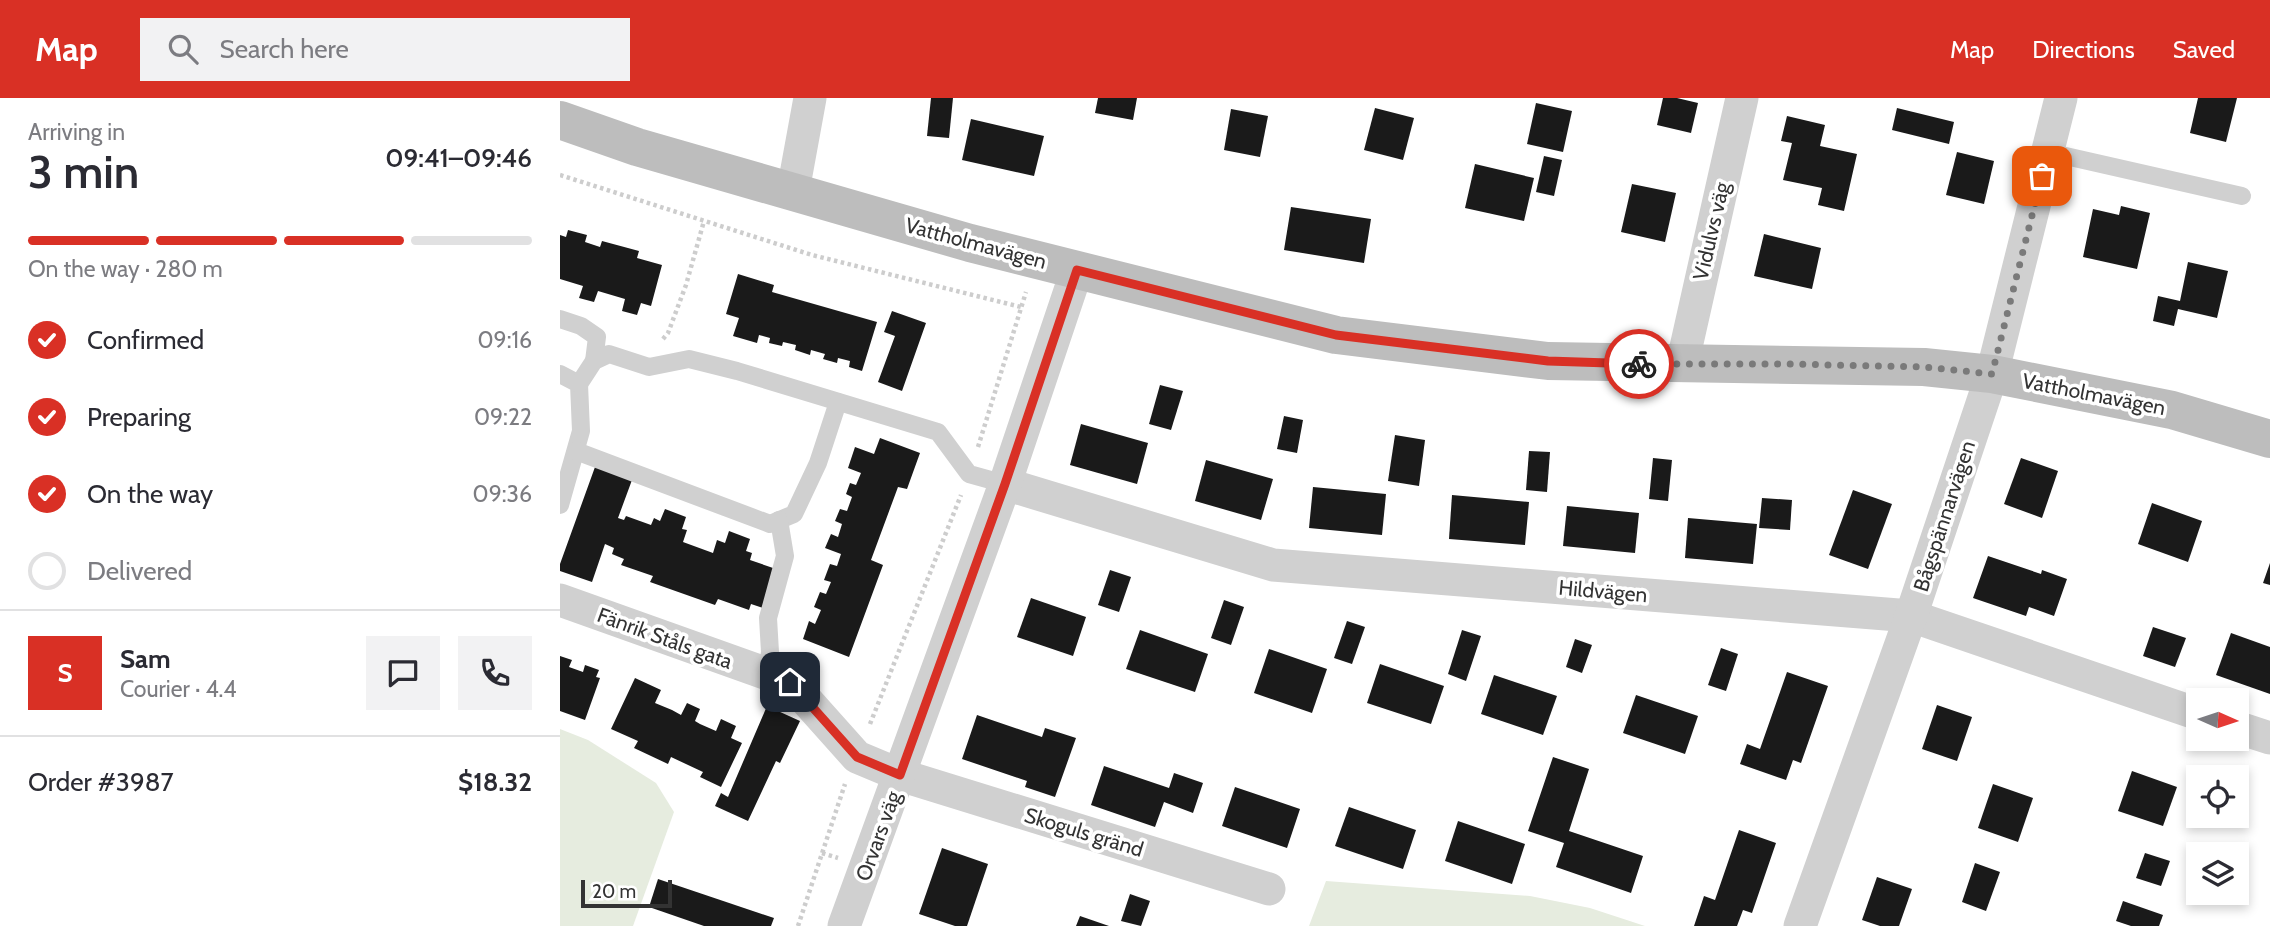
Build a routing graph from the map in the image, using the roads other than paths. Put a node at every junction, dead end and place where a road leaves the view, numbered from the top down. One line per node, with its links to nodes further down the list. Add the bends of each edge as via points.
1 (810, 98): 6 (street)
2 (1742, 98): 11 (street, Vidulvs väg)
3 (2061, 98): 5 (street, Bågspännarvägen)
4 (560, 120): 6 (main road, Vattholmavägen)
5 (2048, 152): 7 (lane); 13 (street, Bågspännarvägen)
6 (793, 191): 8 (main road, Vattholmavägen)
7 (2242, 196)
8 (1077, 270): 11 (main road, Vattholmavägen, via 1336,335 1548,361); 18 (street, Orvars väg)
9 (560, 319): 10 (lane, via 597,337)
10 (594, 361): 14 (lane); 15 (lane, via 609,354 649,367 689,359)
11 (1682, 365): 13 (main road, Vattholmavägen, via 1924,367)
12 (560, 374): 14 (lane)
13 (1992, 374): 16 (main road, Vattholmavägen, via 2172,410); 22 (street, Bågspännarvägen)
14 (579, 384): 17 (lane, via 581,431)
15 (838, 402): 18 (lane, via 938,432 969,474); 20 (lane, via 818,463 794,514)
16 (2270, 439)
17 (576, 451): 19 (lane); 20 (lane, via 770,524)
18 (1005, 484): 22 (street, Hildvägen, via 1273,565); 27 (street, Orvars väg)
19 (560, 505)
20 (779, 520): 23 (lane, via 785,556 768,618)
21 (560, 600): 23 (street, Fänrik Ståls gata)
22 (1911, 616): 24 (street, Hildvägen); 30 (street, Bågspännarvägen)
23 (767, 674): 27 (street, Fänrik Ståls gata, via 790,682 857,757)
24 (2186, 710)
25 (2249, 731): 26 (street)
26 (2270, 738)
27 (900, 775): 28 (street, Skoguls gränd); 29 (street, Orvars väg)
28 (1269, 889)
29 (844, 926)
30 (1800, 926)

